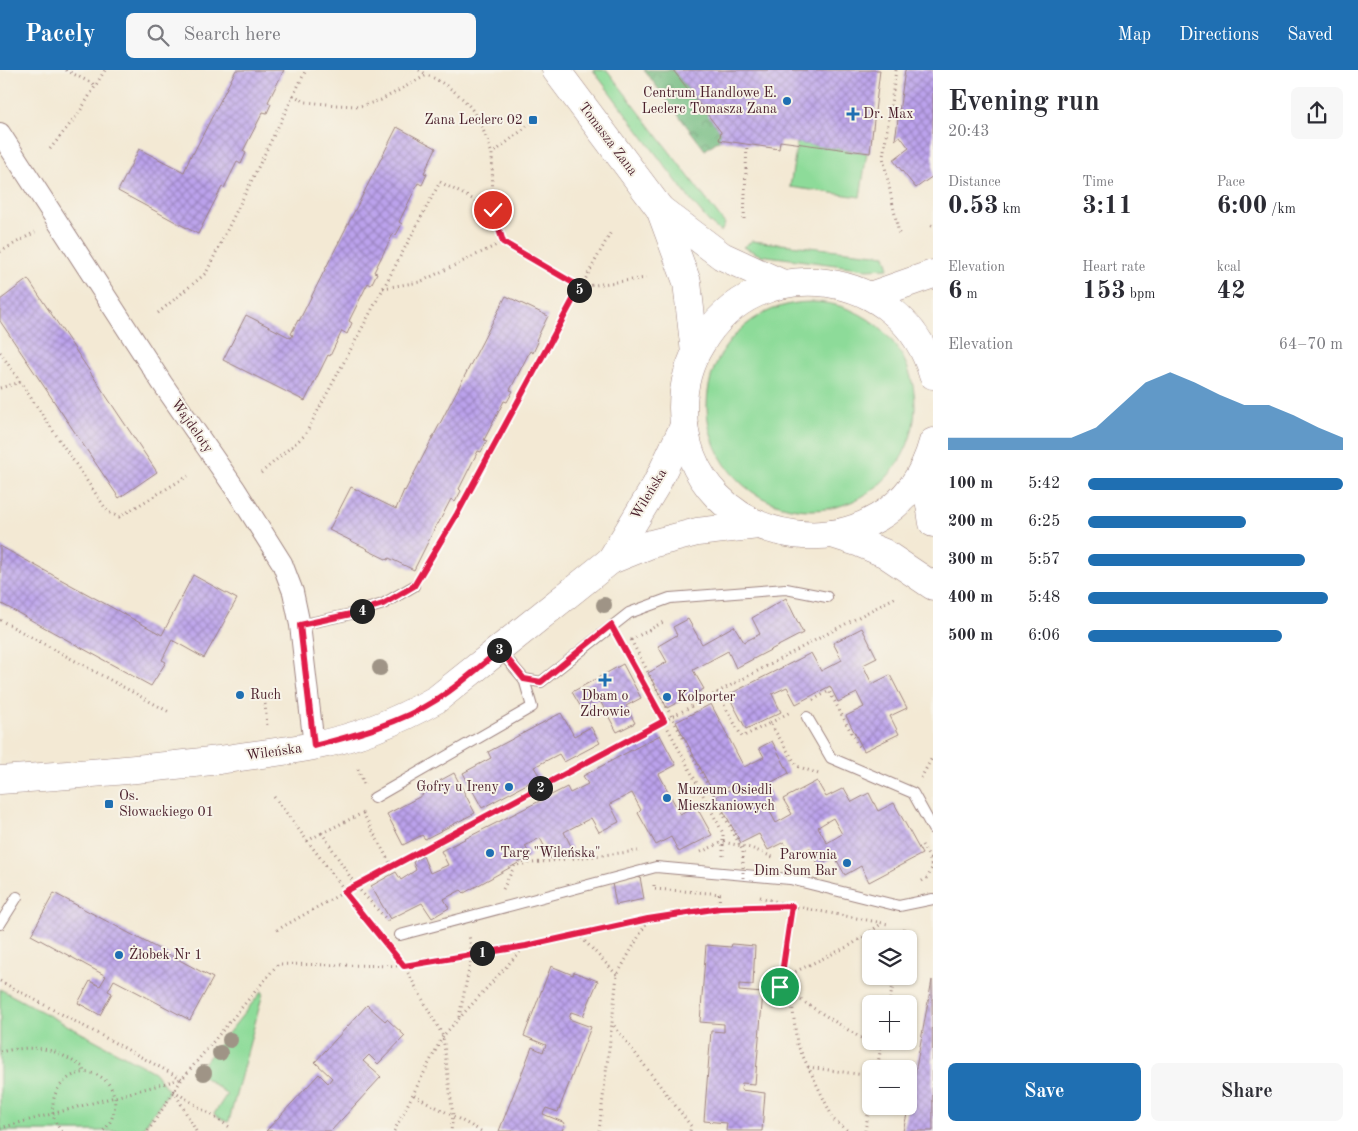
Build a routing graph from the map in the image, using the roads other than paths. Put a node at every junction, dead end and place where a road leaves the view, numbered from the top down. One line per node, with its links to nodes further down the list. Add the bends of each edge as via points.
1 (556, 70): 3 (street, Tomasza Zana)
2 (0, 134): 18 (street, Wajdeloty, via 282,563)
3 (660, 209): 5 (street, Tomasza Zana, via 722,256); 7 (street, Tomasza Zana, via 687,282)
4 (933, 274): 6 (street)
5 (783, 284): 6 (street, via 828,282); 7 (street, via 756,293 731,308 705,336)
6 (870, 296): 8 (street, via 886,306 913,333)
7 (696, 352): 9 (street, via 684,389)
8 (933, 376)
9 (684, 426): 12 (street, via 692,457 708,485 731,509); 14 (street, Wileńska, via 656,485)
10 (929, 452): 11 (street, via 928,492); 13 (street, via 908,491 881,515)
11 (933, 523)
12 (758, 525): 13 (street, via 794,535); 14 (street, Wileńska, via 697,532 651,544)
13 (832, 534): 16 (street, via 884,553)
14 (611, 560): 19 (street, Wileńska)
15 (414, 586): 18 (lane, via 383,604)
16 (933, 586)
17 (826, 597): 20 (lane, via 786,589 670,598 628,612 541,682)
18 (300, 625): 22 (street, Wajdeloty)
19 (500, 650): 20 (lane); 22 (street, Wileńska, via 437,699 416,711 351,736)
20 (524, 679): 24 (lane, via 532,707)
21 (807, 717): 25 (lane, via 831,758 913,792)
22 (314, 746): 23 (street, Wileńska, via 149,769)
23 (0, 780)
24 (374, 798)
25 (933, 829)
26 (17, 897): 28 (lane)
27 (933, 899): 29 (lane, via 899,906 790,879 656,867)
28 (0, 924)
29 (400, 935)

